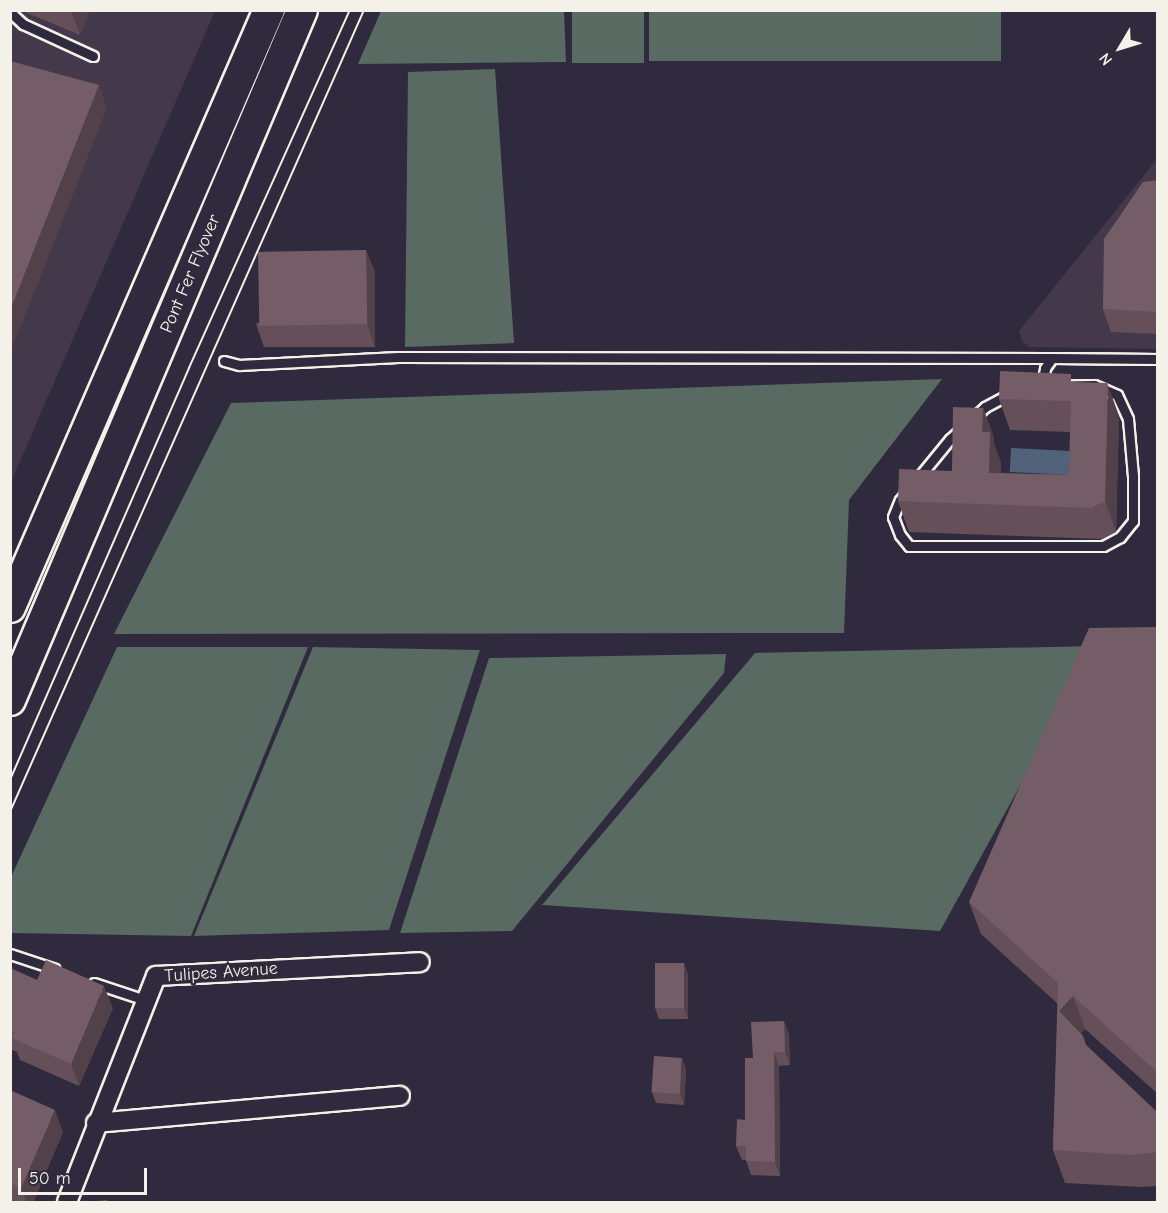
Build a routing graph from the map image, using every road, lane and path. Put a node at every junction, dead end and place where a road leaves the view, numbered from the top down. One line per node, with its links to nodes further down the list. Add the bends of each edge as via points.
1 (250, 10): 11 (highway, via 141,263)
2 (269, 10): 11 (highway, Pont Fer Flyover)
3 (302, 10): 12 (highway, Pont Fer Flyover)
4 (321, 10): 12 (highway, via 233,206 191,311)
5 (10, 12): 6 (lane, via 23,24)
6 (93, 56)
7 (1052, 358): 8 (lane); 9 (lane, via 398,357 239,365); 10 (lane)
8 (1158, 359)
9 (224, 361)
10 (1041, 386): 10 (lane, via 1015,390 985,406 900,500 893,517 900,536 909,546 1103,546 1120,537 1133,520 1133,476 1128,419 1117,395 1094,385)
11 (45, 529): 13 (highway)
12 (81, 537): 14 (highway)
13 (10, 607)
14 (10, 700)
15 (10, 954): 17 (lane)
16 (420, 962): 19 (street, Tulipes Avenue, via 156,976)
17 (67, 974)
18 (89, 981): 19 (lane)
19 (146, 1000): 21 (street, Tulipes Avenue)
20 (400, 1096): 21 (street)
21 (96, 1123): 22 (street, Tulipes Avenue)
22 (67, 1203)

